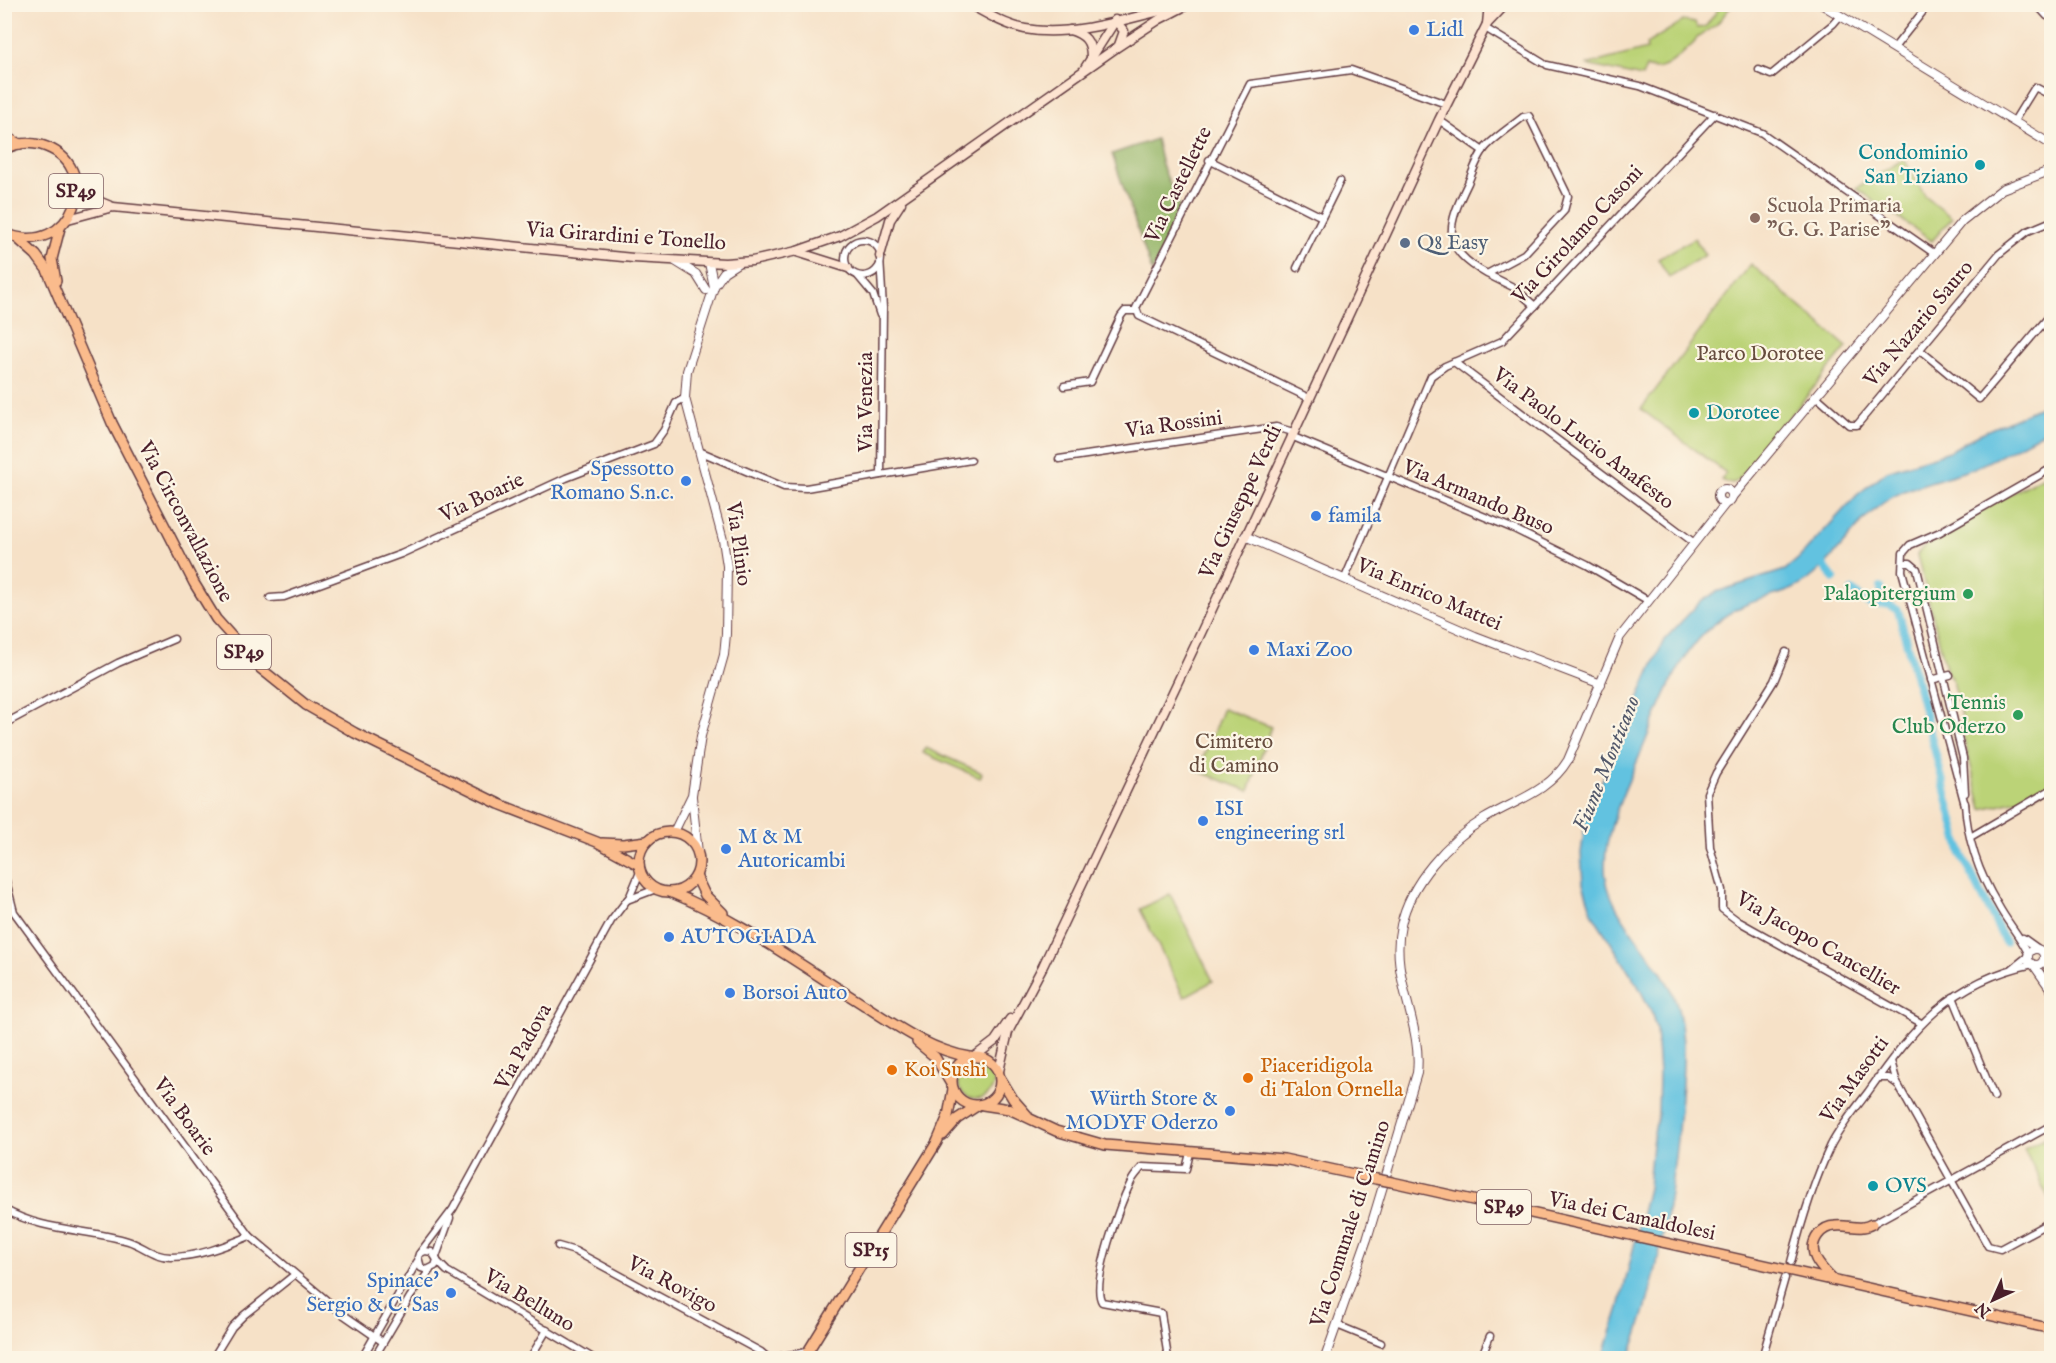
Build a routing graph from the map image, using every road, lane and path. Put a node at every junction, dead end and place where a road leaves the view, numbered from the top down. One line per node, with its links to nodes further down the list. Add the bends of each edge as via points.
1 (969, 4): 13 (main road, via 1023,28)
2 (1189, 4): 11 (main road); 14 (main road, Via Girardini e Tonello)
3 (1489, 4): 12 (main road, Via Giuseppe Verdi)
4 (1498, 4): 8 (main road)
5 (1821, 4): 10 (street)
6 (1929, 4): 15 (street)
7 (2036, 4): 9 (street, via 2047,16)
8 (1506, 5): 12 (main road, Via Giuseppe Verdi)
9 (2052, 14)
10 (1840, 16): 15 (street); 17 (street, via 1771,75)
11 (1115, 20): 13 (main road); 14 (main road, via 1124,31); 16 (main road, Via Girardini e Tonello)
12 (1486, 26): 20 (main road, Via Giuseppe Verdi); 21 (street, via 1545,64 1640,86)
13 (1069, 30): 16 (main road, via 1082,34 1088,41)
14 (1116, 48): 18 (main road, Via Girardini e Tonello)
15 (1894, 48): 23 (street)
16 (1091, 58): 18 (main road, Via Girardini e Tonello)
17 (1760, 70)
18 (1083, 71): 33 (main road, Via Girardini e Tonello)
19 (2052, 96): 23 (street, via 2035,87)
20 (1446, 104): 22 (main road, Via Giuseppe Verdi); 29 (street, Via Castellette, via 1351,70 1250,84)
21 (1715, 114): 42 (street, via 1762,133); 53 (street, Via Girolamo Casoni)
22 (1439, 120): 28 (street); 62 (main road, Via Giuseppe Verdi)
23 (2014, 121): 26 (street)
24 (4, 136): 25 (main road, SP49)
25 (20, 144): 27 (main road); 31 (main road, SP49, via 35,143 55,152 70,167)
26 (2052, 145)
27 (4, 150)
28 (1483, 151): 49 (street, via 1453,212 1450,230 1459,254); 49 (street, via 1529,116 1568,196 1564,211 1524,254)
29 (1209, 160): 35 (street); 54 (street, Via Castellette)
30 (2052, 170): 42 (street, Via Comunale di Camino, via 2010,184 1986,200 1962,221)
31 (76, 181): 34 (main road, Via Girardini e Tonello, via 90,198); 36 (main road, SP49, via 74,207)
32 (1340, 181): 35 (street)
33 (904, 197): 41 (main road, Via Girardini e Tonello, via 840,236); 43 (main road, via 890,220)
34 (113, 207): 36 (main road, Via Girardini e Tonello); 44 (main road, Via Girardini e Tonello)
35 (1322, 217): 48 (street)
36 (68, 219): 38 (main road, SP49)
37 (2052, 221): 57 (street, Via Nazario Sauro, via 2028,231 1999,254)
38 (60, 228): 40 (main road, SP49, via 39,238); 52 (main road, Via Circonvallazione / SP49, via 52,259)
39 (4, 232): 40 (main road, SP49)
40 (17, 238): 52 (main road, Via Circonvallazione / SP49, via 42,261)
41 (797, 251): 45 (main road, Via Girardini e Tonello); 47 (main road)
42 (1935, 254): 60 (street, Via Comunale di Camino)
43 (880, 257): 47 (street, via 872,243 856,242 846,253); 50 (street, via 872,273); 56 (street, Via Venezia)
44 (675, 261): 46 (main road, Via Girardini e Tonello); 51 (street)
45 (739, 262): 46 (main road, Via Girardini e Tonello); 51 (street)
46 (709, 263): 51 (street, Via Plinio, via 705,274)
47 (848, 268): 50 (street)
48 (1297, 268)
49 (1487, 274): 53 (street, via 1513,287)
50 (858, 276): 56 (street, Via Venezia, via 873,294)
51 (710, 289): 61 (street, Via Plinio, via 687,371)
52 (59, 295): 90 (main road, Via Circonvallazione / SP49, via 108,415 194,583 216,619 260,668 306,705 355,733 499,804)
53 (1535, 306): 58 (street, Via Girolamo Casoni, via 1502,341)
54 (1136, 311): 59 (street, via 1125,311 1121,316 1090,382); 62 (street, via 1139,316)
55 (2052, 313): 57 (street, via 1979,399)
56 (881, 318): 68 (street, Via Venezia)
57 (1920, 350): 60 (street, Via Nazario Sauro, via 1857,425 1849,425)
58 (1454, 362): 69 (street, Via Girolamo Casoni, via 1436,371 1426,383); 71 (street, Via Paolo Lucio Anafesto)
59 (1064, 386)
60 (1817, 397): 71 (street, Via Comunale di Camino)
61 (685, 398): 64 (street, Via Plinio); 74 (street, Via Boarie, via 676,403 654,444 566,478 401,554 284,597)
62 (1309, 398): 63 (main road, Via Giuseppe Verdi)
63 (1292, 434): 65 (street, Via Rossini, via 1276,427); 69 (street, Via Armando Buso); 70 (main road, Via Giuseppe Verdi)
64 (699, 451): 68 (street, Via Venezia, via 784,488); 85 (street, Via Plinio, via 723,540 727,611 724,655 701,736)
65 (1059, 459)
66 (971, 460): 68 (street)
67 (2052, 468): 72 (street, via 1910,545 1903,553)
68 (881, 475)
69 (1387, 477): 73 (street, Via Girolamo Casoni); 75 (street, Via Armando Buso, via 1524,534)
70 (1245, 536): 73 (street, Via Enrico Mattei); 107 (main road, Via Giuseppe Verdi)
71 (1693, 542): 75 (street, Via Comunale di Camino)
72 (1904, 563): 78 (street, via 1917,569); 79 (street, via 1902,572)
73 (1345, 578): 80 (street, Via Enrico Mattei, via 1475,636)
74 (270, 598)
75 (1647, 600): 80 (street, Via Comunale di Camino, via 1620,637)
76 (174, 639): 81 (street, via 118,663)
77 (1786, 652): 109 (street, Via Jacopo Cancellier, via 1774,681 1707,793 1710,848 1722,890 1722,909)
78 (1947, 676): 79 (street); 83 (street)
79 (1931, 680): 82 (street)
80 (1600, 684): 139 (street, Via Comunale di Camino, via 1558,775 1542,789 1463,834 1430,869 1406,908 1400,926 1399,974 1417,1042 1417,1073)
81 (4, 724)
82 (1951, 753): 83 (street); 86 (street)
83 (1962, 756): 86 (street)
84 (2052, 789): 88 (street)
85 (692, 795): 87 (street, Via Plinio); 91 (street, Via Plinio)
86 (1965, 805): 88 (street)
87 (675, 832): 89 (main road, SP49, via 655,835); 91 (main road, via 688,838)
88 (1972, 836): 99 (street, via 1978,865 1996,903)
89 (647, 841): 90 (main road, Via Circonvallazione / SP49); 92 (main road, via 639,856)
90 (597, 842): 92 (main road, Via Circonvallazione / SP49)
91 (698, 853): 94 (main road)
92 (640, 869): 95 (main road, SP49); 97 (street, Via Padova, via 635,887)
93 (4, 873): 128 (street, Via Boarie, via 14,912)
94 (696, 876): 96 (main road, via 680,890); 98 (main road, SP49, via 705,895)
95 (656, 889): 96 (main road, SP49); 97 (street)
96 (670, 892): 98 (main road, SP49)
97 (624, 902): 125 (street, Via Padova)
98 (729, 919): 110 (main road, SP49)
99 (2018, 934): 100 (street); 101 (street)
100 (2039, 949): 101 (street); 102 (street)
101 (2028, 954): 103 (street); 104 (street, Via Masotti)
102 (2049, 954): 103 (street, via 2041,963); 105 (street)
103 (2033, 964): 104 (street, Via Masotti); 106 (street)
104 (2010, 970): 108 (street, Via Masotti)
105 (2052, 976)
106 (2052, 992)
107 (1028, 994): 111 (main road, Via Giuseppe Verdi, via 995,1041); 113 (main road, Via Giuseppe Verdi, via 1005,1040)
108 (1953, 997): 109 (street, Via Masotti); 117 (street)
109 (1921, 1023): 112 (street, Via Masotti)
110 (906, 1032): 111 (main road, SP49, via 950,1053); 116 (main road, SP49, via 935,1057)
111 (972, 1057): 113 (main road, SP49, via 989,1060); 116 (main road, via 958,1065)
112 (1892, 1060): 114 (street, Via Masotti); 115 (street)
113 (1000, 1075): 118 (main road, via 995,1098); 119 (main road, Via dei Camaldolesi / SP49)
114 (1877, 1078): 115 (street); 133 (street, Via Masotti, via 1829,1151)
115 (1897, 1083): 123 (street)
116 (953, 1088): 118 (main road, SP49, via 962,1101); 121 (main road, SP15, via 948,1116)
117 (1994, 1096)
118 (980, 1105): 119 (main road, Via dei Camaldolesi / SP49, via 1009,1109); 121 (main road, SP15, via 957,1119)
119 (1029, 1117): 122 (main road, Via dei Camaldolesi / SP49, via 1082,1140)
120 (2052, 1125): 123 (street)
121 (937, 1142): 146 (main road, SP15)
122 (1190, 1153): 138 (main road, Via dei Camaldolesi / SP49, bridge, via 1284,1159); 154 (street, via 1186,1169 1142,1167 1131,1181 1099,1285 1102,1302 1161,1313)
123 (1951, 1181): 126 (street); 127 (street, via 1991,1249 2000,1249)
124 (4, 1209): 128 (street, via 22,1220 131,1242 151,1254 168,1257 219,1248)
125 (453, 1209): 130 (street); 131 (street)
126 (1872, 1224): 138 (main road, via 1857,1228 1833,1226 1816,1238 1812,1247 1815,1256)
127 (2051, 1224)
128 (250, 1236): 136 (street, Via Boarie)
129 (558, 1246): 153 (street, Via Rovigo, via 575,1251)
130 (419, 1254): 131 (street, via 428,1251); 132 (street)
131 (436, 1259): 134 (street); 135 (street)
132 (417, 1262): 134 (street, via 421,1268); 143 (street)
133 (1791, 1262)
134 (431, 1269): 135 (street); 144 (street)
135 (447, 1271): 141 (street, Via Belluno)
136 (294, 1275): 143 (street, Via Boarie); 148 (street, via 244,1315)
137 (1785, 1278): 157 (street)
138 (1833, 1280): 140 (main road, Via dei Camaldolesi / SP49)
139 (1337, 1325): 145 (street); 155 (street, Via Comunale di Camino)
140 (2052, 1329)
141 (547, 1330): 151 (street); 152 (street, Via Belluno)
142 (1490, 1336): 156 (street)
143 (375, 1337): 144 (street, Via Boarie); 149 (street)
144 (383, 1342): 150 (street)
145 (1381, 1343)
146 (806, 1355): 147 (street, Via Rovigo)
147 (776, 1358): 153 (street, Via Rovigo)
148 (213, 1359)
149 (363, 1359)
150 (374, 1359)
151 (530, 1359)
152 (593, 1359)
153 (770, 1359)
154 (1168, 1359)
155 (1325, 1359)
156 (1481, 1359)
157 (1762, 1359)

